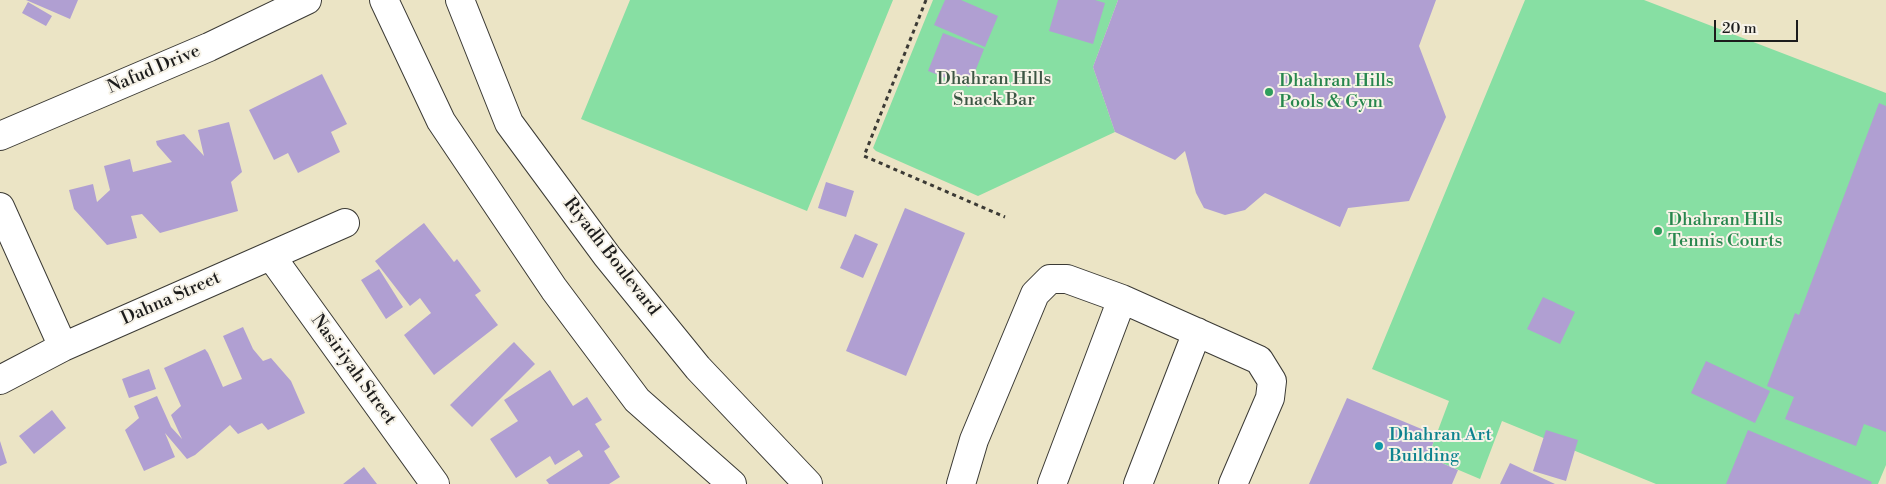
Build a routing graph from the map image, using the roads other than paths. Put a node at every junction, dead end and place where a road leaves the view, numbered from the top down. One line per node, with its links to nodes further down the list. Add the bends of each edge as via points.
1 (307, 0): 4 (street, Nafud Drive)
2 (384, 0): 13 (street, via 441,121 554,289 637,400)
3 (460, 0): 14 (street, Riyadh Boulevard, via 509,123 607,256 698,368)
4 (0, 136)
5 (0, 207): 10 (street)
6 (344, 223): 7 (street, Dahna Street)
7 (271, 256): 10 (street, Dahna Street); 12 (street, Nasiriyah Street)
8 (1122, 299): 9 (street); 15 (street, via 1067,279 1050,279 1035,294 974,440); 16 (street)
9 (1197, 332): 17 (street); 18 (street, via 1259,360 1272,381 1270,398)
10 (63, 347): 11 (street, Dahna Street)
11 (0, 380)
12 (435, 484)
13 (732, 484)
14 (808, 484)
15 (961, 484)
16 (1052, 484)
17 (1138, 484)
18 (1233, 484)

